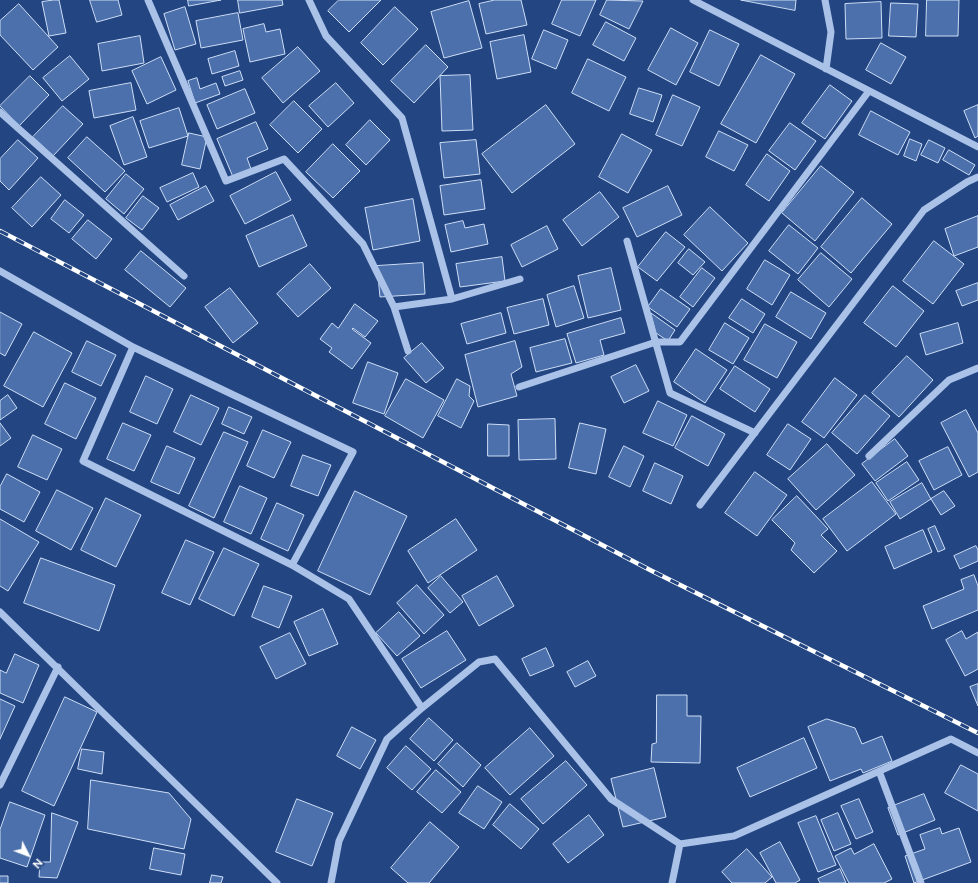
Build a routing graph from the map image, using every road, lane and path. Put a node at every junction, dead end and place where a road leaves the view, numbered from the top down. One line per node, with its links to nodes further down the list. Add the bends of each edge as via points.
1 (148, 0): 15 (street, via 226,181 284,159 363,244)
2 (309, 0): 14 (street, via 326,36 402,118)
3 (693, 0): 5 (street)
4 (824, 0): 5 (street, via 831,32)
5 (826, 69): 6 (street)
6 (869, 91): 8 (street); 16 (street, via 680,342)
7 (0, 112): 12 (street)
8 (978, 147)
9 (978, 178): 21 (street, via 967,182 924,210)
10 (627, 241): 16 (street)
11 (0, 271): 17 (street)
12 (184, 276)
13 (520, 279): 14 (street)
14 (452, 299): 15 (street)
15 (394, 307): 18 (street)
16 (656, 342): 20 (street); 21 (street, via 670,393)
17 (133, 347): 24 (street, via 83,461); 24 (street, via 353,452)
18 (408, 351)
19 (978, 368): 22 (street, via 949,380)
20 (518, 387)
21 (755, 433): 23 (street)
22 (869, 456)
23 (700, 505)
24 (292, 565): 27 (street, via 349,599)
25 (0, 612): 26 (street)
26 (58, 667): 30 (street); 32 (street)
27 (422, 708): 31 (street, via 480,662 495,659 611,799); 33 (street, via 387,740 339,840)
28 (978, 753): 29 (street, via 951,739)
29 (879, 771): 31 (street, via 734,836); 35 (street)
30 (0, 785)
31 (680, 844): 34 (street)
32 (277, 883)
33 (331, 883)
34 (672, 883)
35 (921, 883)

